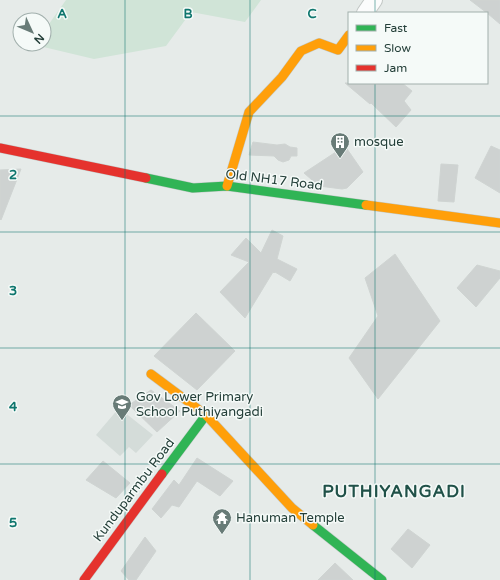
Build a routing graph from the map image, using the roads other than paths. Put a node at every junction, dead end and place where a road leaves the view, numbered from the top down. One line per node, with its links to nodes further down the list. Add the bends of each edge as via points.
1 (374, 0): 2 (street)
2 (366, 12)
3 (348, 36): 5 (main road, via 338,50 319,43 301,51 282,77 249,112)
4 (0, 148): 5 (main road, Old NH17 Road, via 193,188)
5 (227, 186): 6 (main road, Old NH17 Road)
6 (500, 222)
7 (151, 374): 8 (main road)
8 (206, 415): 9 (main road, Kunduparmbu Road); 10 (main road, via 292,508)
9 (84, 580)
10 (382, 580)

